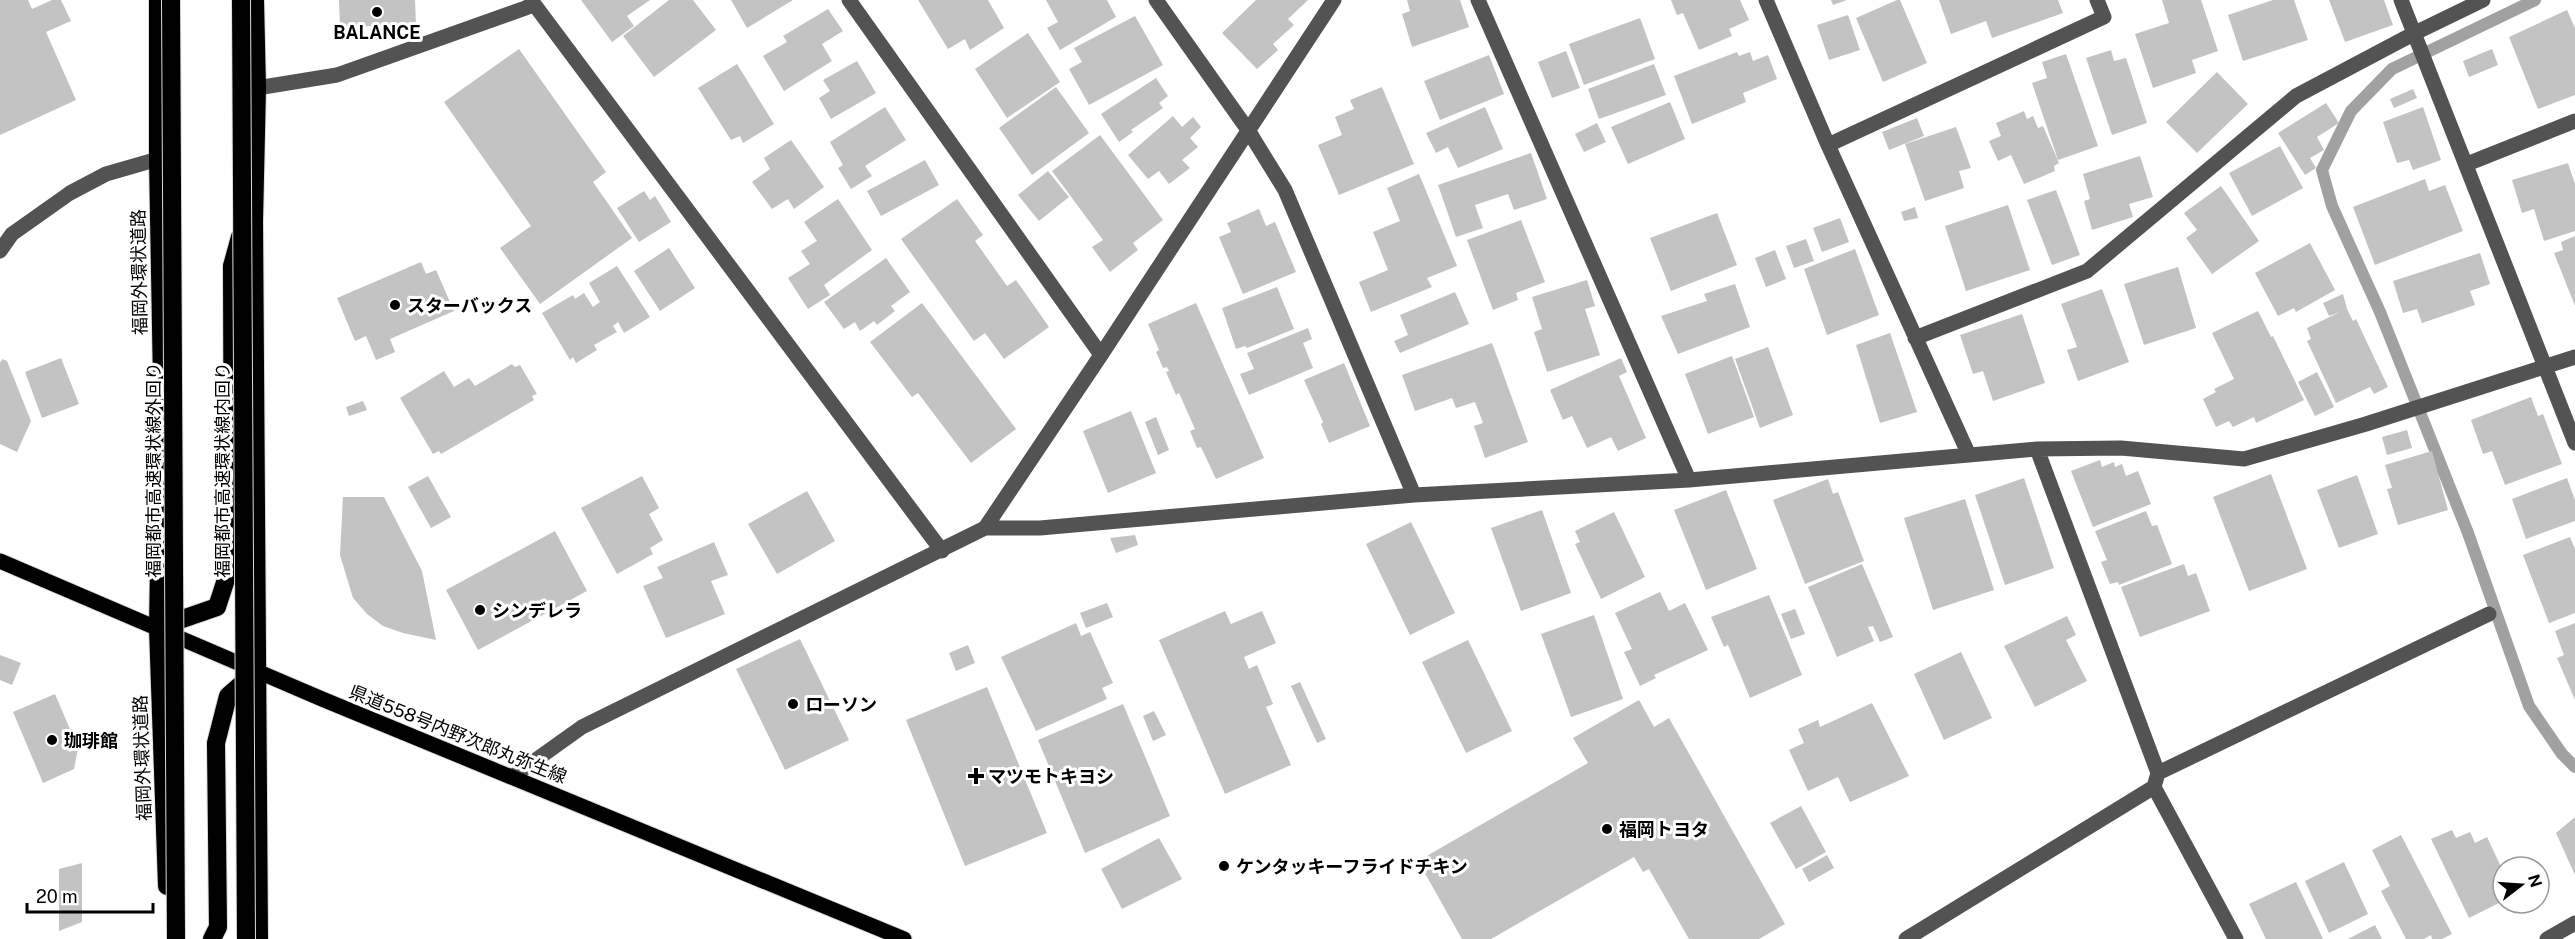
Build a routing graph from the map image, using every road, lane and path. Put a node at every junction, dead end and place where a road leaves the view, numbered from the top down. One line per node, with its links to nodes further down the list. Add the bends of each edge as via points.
1 (158, 0): 19 (highway, 福岡外環状道路)
2 (171, 0): 43 (highway, 福岡都市高速環状線外回り, bridge)
3 (240, 0): 45 (highway, 福岡都市高速環状線内回り, bridge)
4 (255, 0): 15 (highway)
5 (849, 0): 24 (street)
6 (1156, 0): 17 (street)
7 (1335, 0): 17 (street)
8 (1478, 0): 30 (street)
9 (1766, 0): 18 (street)
10 (2097, 0): 18 (street, via 2104,17)
11 (2401, 0): 14 (street)
12 (2483, 0): 14 (street)
13 (533, 2): 15 (street, via 337,75); 33 (street)
14 (2415, 33): 20 (street); 23 (street, via 2296,96 2086,271)
15 (256, 88): 21 (highway)
16 (2575, 121): 20 (street)
17 (1248, 130): 24 (street); 31 (street, via 1285,190)
18 (1828, 145): 23 (street)
19 (158, 159): 22 (street, via 106,174 70,193 12,234); 36 (highway, 福岡外環状道路, via 162,383)
20 (2467, 164): 26 (street)
21 (254, 184): 36 (highway, via 232,266 233,558 217,607); 37 (highway)
22 (0, 251)
23 (1915, 338): 29 (street)
24 (1101, 355): 32 (street)
25 (2575, 357): 26 (street)
26 (2545, 368): 27 (street); 28 (street, via 2244,459 2121,448)
27 (2575, 442)
28 (2037, 449): 29 (street); 39 (street)
29 (1969, 455): 30 (street)
30 (1689, 480): 31 (street)
31 (1414, 495): 32 (street, via 1040,528)
32 (985, 528): 33 (street)
33 (942, 551): 38 (street, via 582,727)
34 (0, 561): 36 (main road, 県道558号内野次郎丸弥生線)
35 (2489, 614): 39 (street)
36 (158, 628): 37 (main road, 県道558号内野次郎丸弥生線); 42 (highway, 福岡外環状道路)
37 (256, 671): 38 (main road, 県道558号内野次郎丸弥生線); 44 (highway, via 228,696 216,743 218,927); 46 (highway)
38 (512, 777): 47 (main road, 県道558号内野次郎丸弥生線)
39 (2156, 780): 48 (street); 49 (street)
40 (2575, 923): 41 (street)
41 (2552, 938)
42 (170, 939)
43 (176, 939)
44 (212, 939)
45 (246, 939)
46 (259, 939)
47 (904, 939)
48 (1906, 939)
49 (2236, 939)

